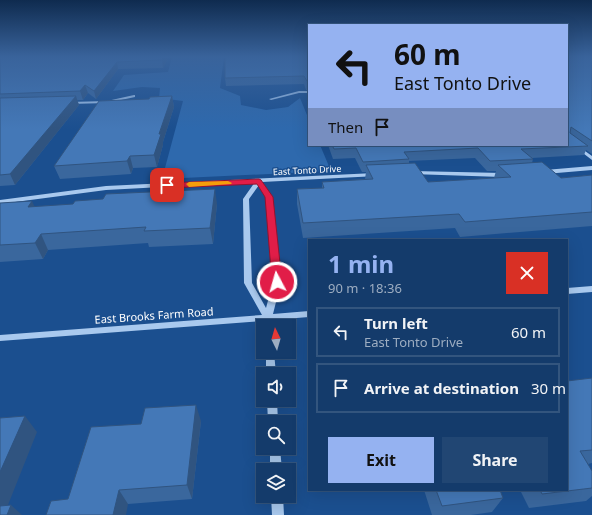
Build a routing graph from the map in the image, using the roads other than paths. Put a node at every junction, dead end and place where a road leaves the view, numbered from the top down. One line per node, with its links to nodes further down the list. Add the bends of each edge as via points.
1 (308, 92): 3 (street)
2 (134, 96): 4 (street, via 107,102)
3 (271, 99)
4 (61, 103)
5 (568, 140): 6 (street)
6 (592, 158)
7 (592, 168): 8 (street)
8 (539, 172)
9 (410, 173): 11 (street)
10 (378, 174): 12 (street, East Tonto Drive)
11 (509, 174)
12 (259, 181): 13 (street, East Tonto Drive, via 106,188); 17 (street, via 246,199 248,283); 18 (street, via 269,197 277,282)
13 (0, 202)
14 (592, 289): 15 (street)
15 (568, 291)
16 (308, 314): 19 (street, East Brooks Farm Road)
17 (266, 319)
18 (269, 319)
19 (283, 319)
20 (256, 323): 21 (street, East Brooks Farm Road)
21 (0, 338)
22 (277, 503): 23 (street)
23 (278, 515)

